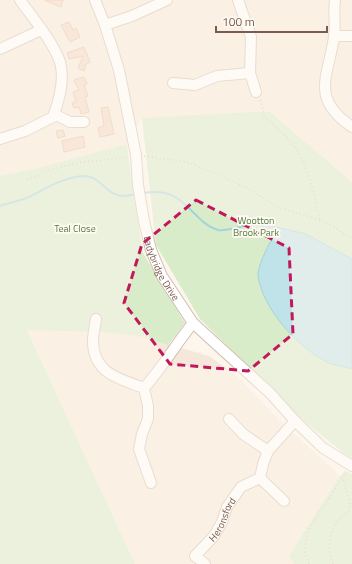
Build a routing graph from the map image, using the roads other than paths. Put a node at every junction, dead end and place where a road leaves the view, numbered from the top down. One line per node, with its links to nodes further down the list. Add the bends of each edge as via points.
1 (20, 0): 7 (street)
2 (95, 0): 6 (street, Ladybridge Drive)
3 (168, 0): 6 (street)
4 (238, 0): 11 (street, via 251,37)
5 (335, 0): 8 (street)
6 (105, 25): 19 (street, Ladybridge Drive, via 119,70 136,155 140,200 151,250 162,276)
7 (41, 30): 10 (street); 14 (street, via 60,63 61,80)
8 (334, 36): 9 (street); 16 (street, via 325,76 325,94 329,105 340,119)
9 (352, 36)
10 (0, 49)
11 (250, 73): 12 (street, via 217,76 195,85); 13 (street)
12 (173, 83)
13 (256, 92)
14 (54, 114): 15 (street, via 70,122); 17 (street, via 54,117 25,131)
15 (84, 122)
16 (352, 127)
17 (0, 139)
18 (96, 319): 20 (street, via 93,341 96,358 106,372)
19 (193, 323): 20 (street); 22 (street, Ladybridge Drive, via 270,393)
20 (144, 388): 26 (street, via 148,419 139,449)
21 (229, 419): 23 (street, via 243,434)
22 (295, 421): 23 (street); 24 (street, Ladybridge Drive, via 323,448)
23 (268, 451): 25 (street)
24 (350, 465)
25 (260, 478): 27 (street); 28 (street, Heronsford, via 241,487 228,506 214,536 195,556)
26 (151, 483)
27 (284, 501)
28 (205, 564)

